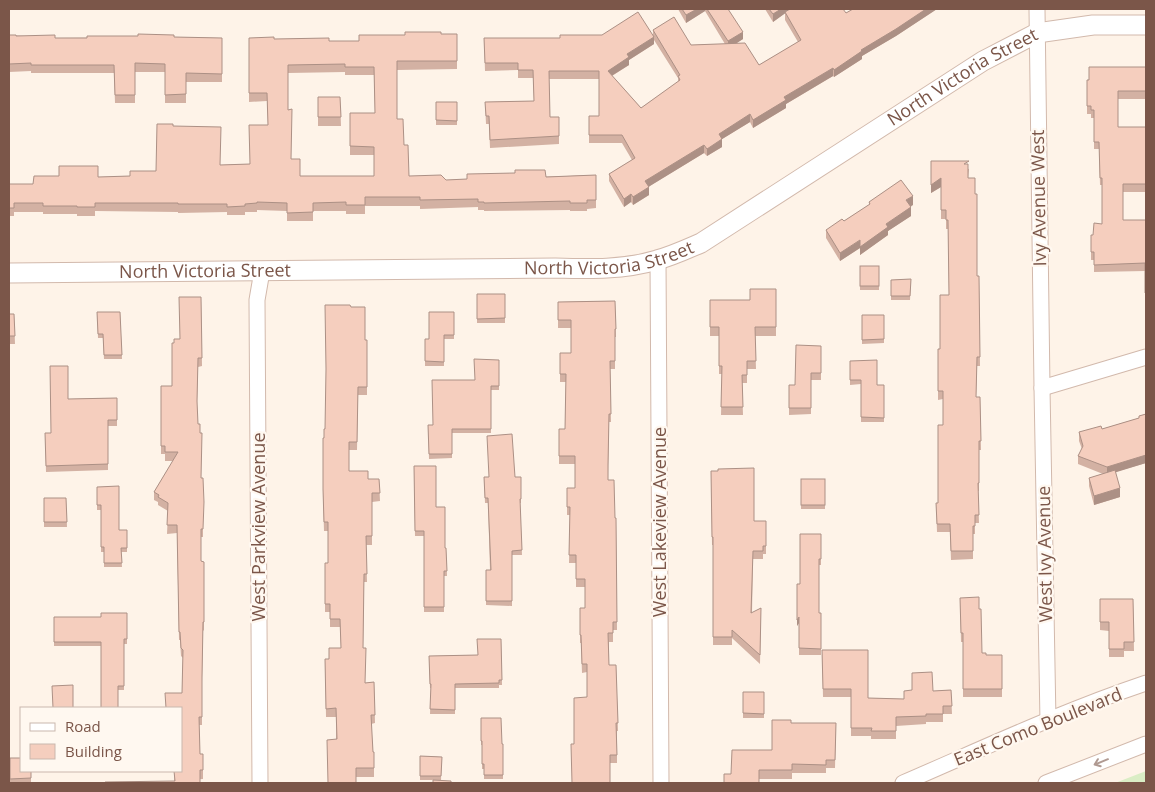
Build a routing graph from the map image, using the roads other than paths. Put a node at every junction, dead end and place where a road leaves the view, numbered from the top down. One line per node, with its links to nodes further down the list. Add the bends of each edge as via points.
1 (1037, 9): 3 (street, Ivy Avenue West)
2 (1146, 25): 3 (street, North Victoria Street, via 1092,25)
3 (1037, 33): 4 (street, North Victoria Street, via 983,61 701,243); 8 (street, Ivy Avenue West)
4 (658, 260): 5 (street, North Victoria Street, via 594,269); 13 (street, West Lakeview Avenue)
5 (262, 272): 6 (street, North Victoria Street); 12 (street, West Parkview Avenue, via 257,300)
6 (9, 273)
7 (1146, 357): 8 (street)
8 (1042, 388): 10 (street, West Ivy Avenue)
9 (1146, 683): 10 (street, East Como Boulevard)
10 (1048, 720): 14 (street, East Como Boulevard)
11 (1146, 744): 15 (street, one-way to 15)
12 (260, 783)
13 (661, 783)
14 (903, 783)
15 (1046, 783)

